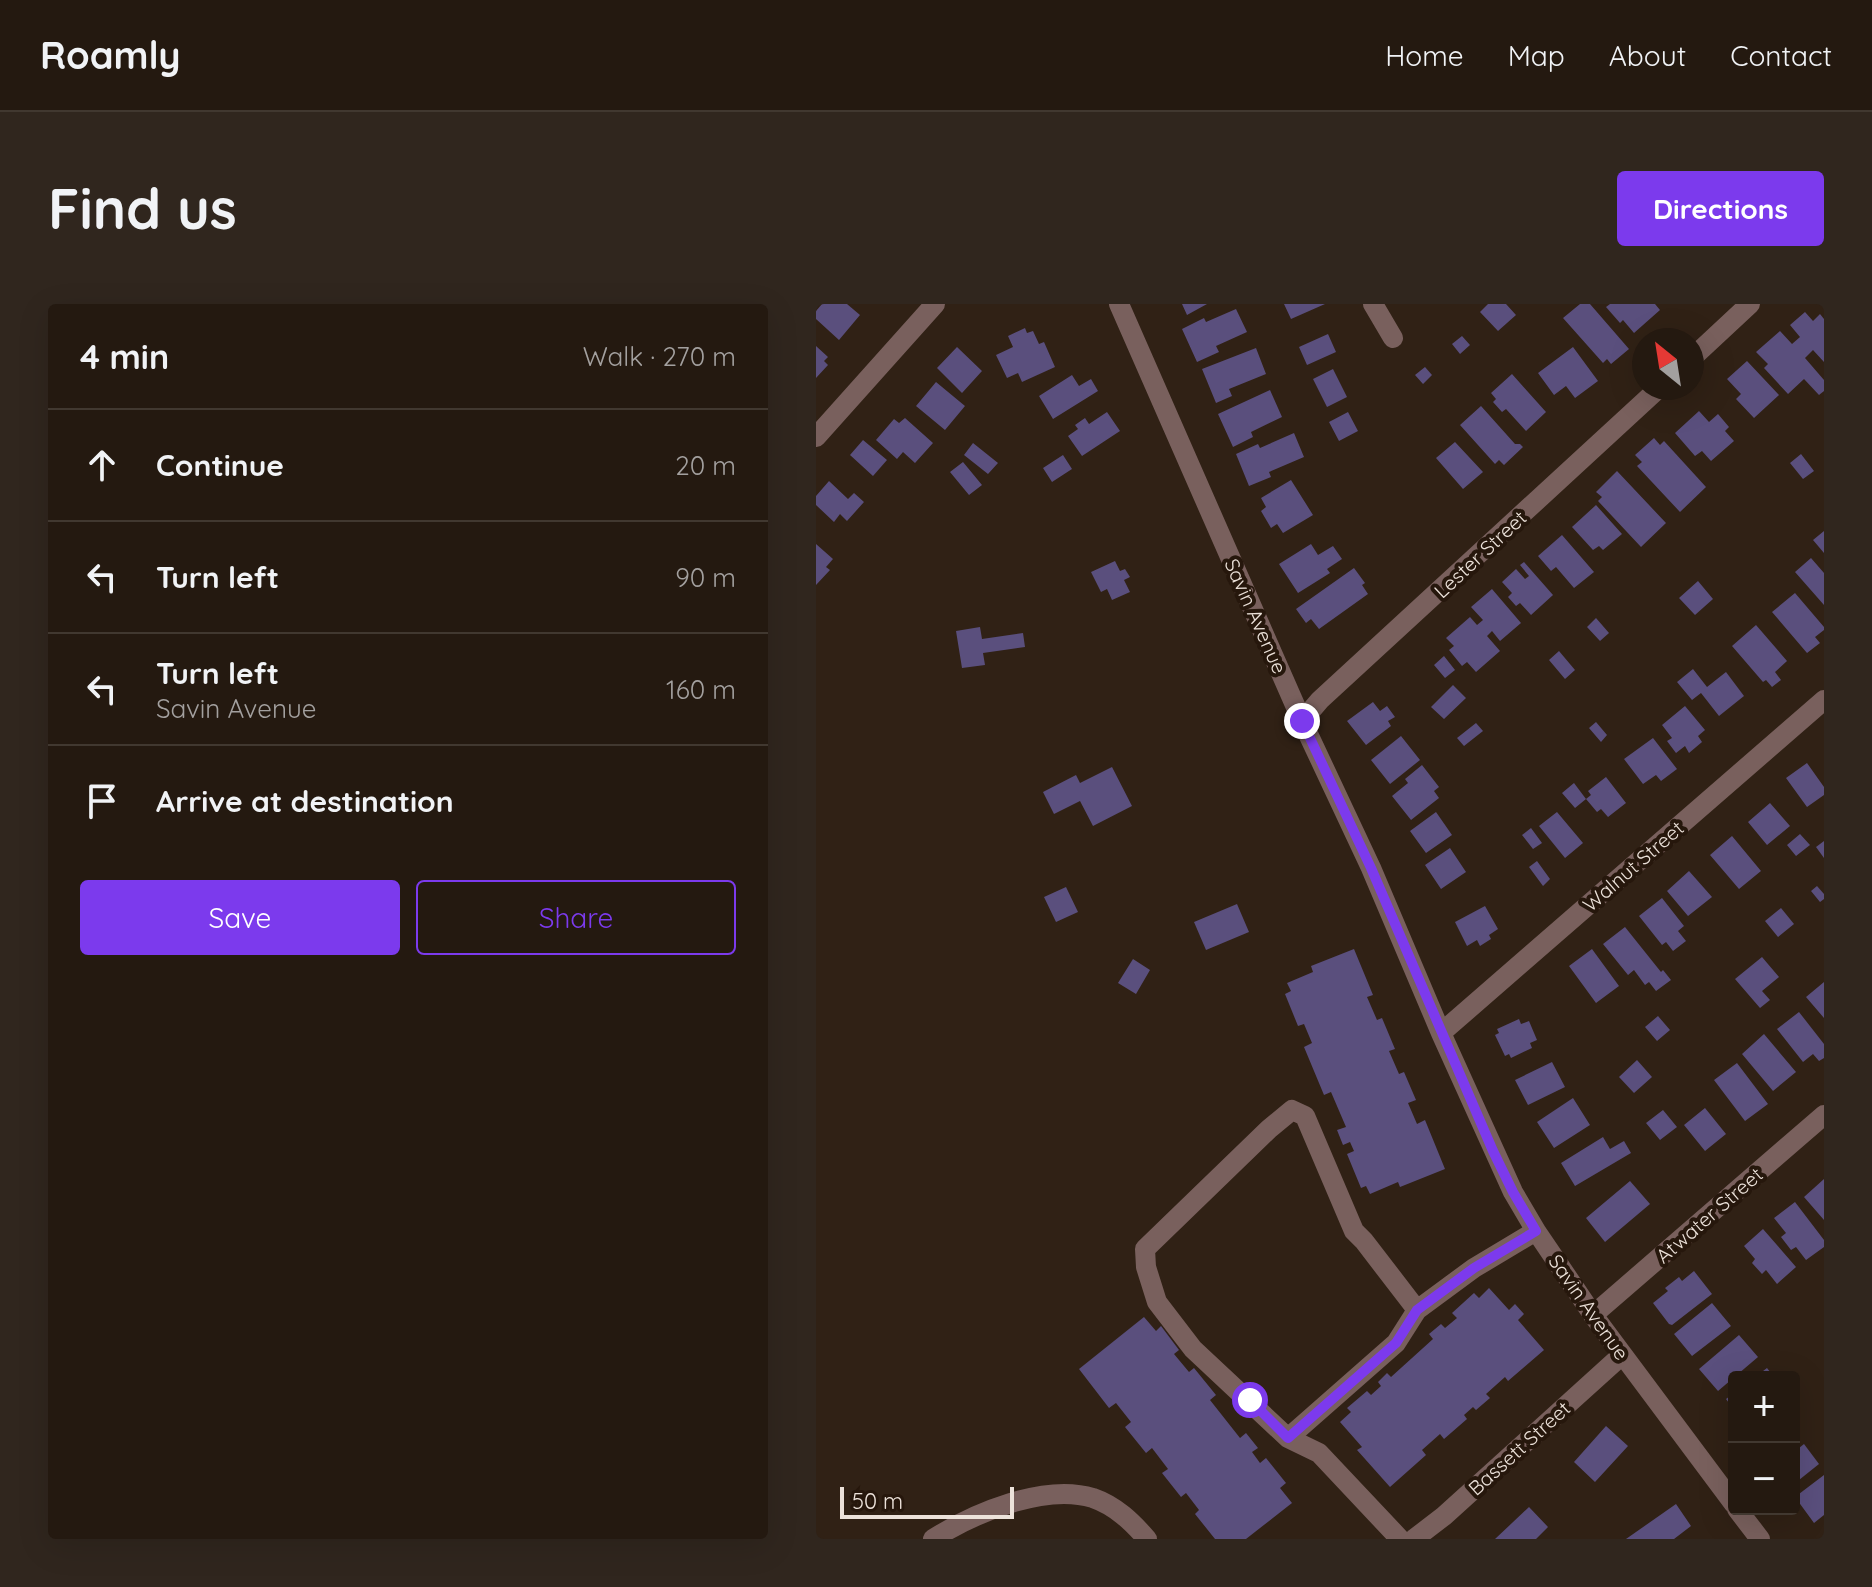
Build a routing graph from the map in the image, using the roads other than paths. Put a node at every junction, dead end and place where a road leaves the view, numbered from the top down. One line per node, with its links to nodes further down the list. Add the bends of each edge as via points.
1 (935, 304): 8 (street)
2 (1119, 304): 10 (street, Savin Avenue)
3 (1373, 304): 5 (street)
4 (1750, 304): 6 (street)
5 (1393, 338)
6 (1704, 347)
7 (1646, 400): 10 (street, Lester Street)
8 (816, 437)
9 (1824, 700): 11 (street, Walnut Street)
10 (1302, 721): 11 (street, Savin Avenue)
11 (1441, 1033): 13 (street, Savin Avenue)
12 (1824, 1115): 15 (street, Atwater Street)
13 (1536, 1231): 14 (street); 15 (street, Savin Avenue)
14 (1417, 1310): 17 (street, via 1396,1343); 17 (street, via 1354,1231 1305,1116 1292,1110 1285,1114 1145,1249 1157,1302 1193,1349)
15 (1593, 1315): 16 (street, Savin Avenue)
16 (1622, 1355): 18 (street, Savin Avenue); 23 (street, Bassett Street)
17 (1288, 1438): 22 (street, via 1319,1453)
18 (1728, 1496)
19 (1742, 1515): 24 (street, Savin Avenue)
20 (933, 1539): 21 (street, via 1013,1503 1070,1494 1113,1508)
21 (1147, 1539)
22 (1400, 1539)
23 (1414, 1539)
24 (1760, 1539)

